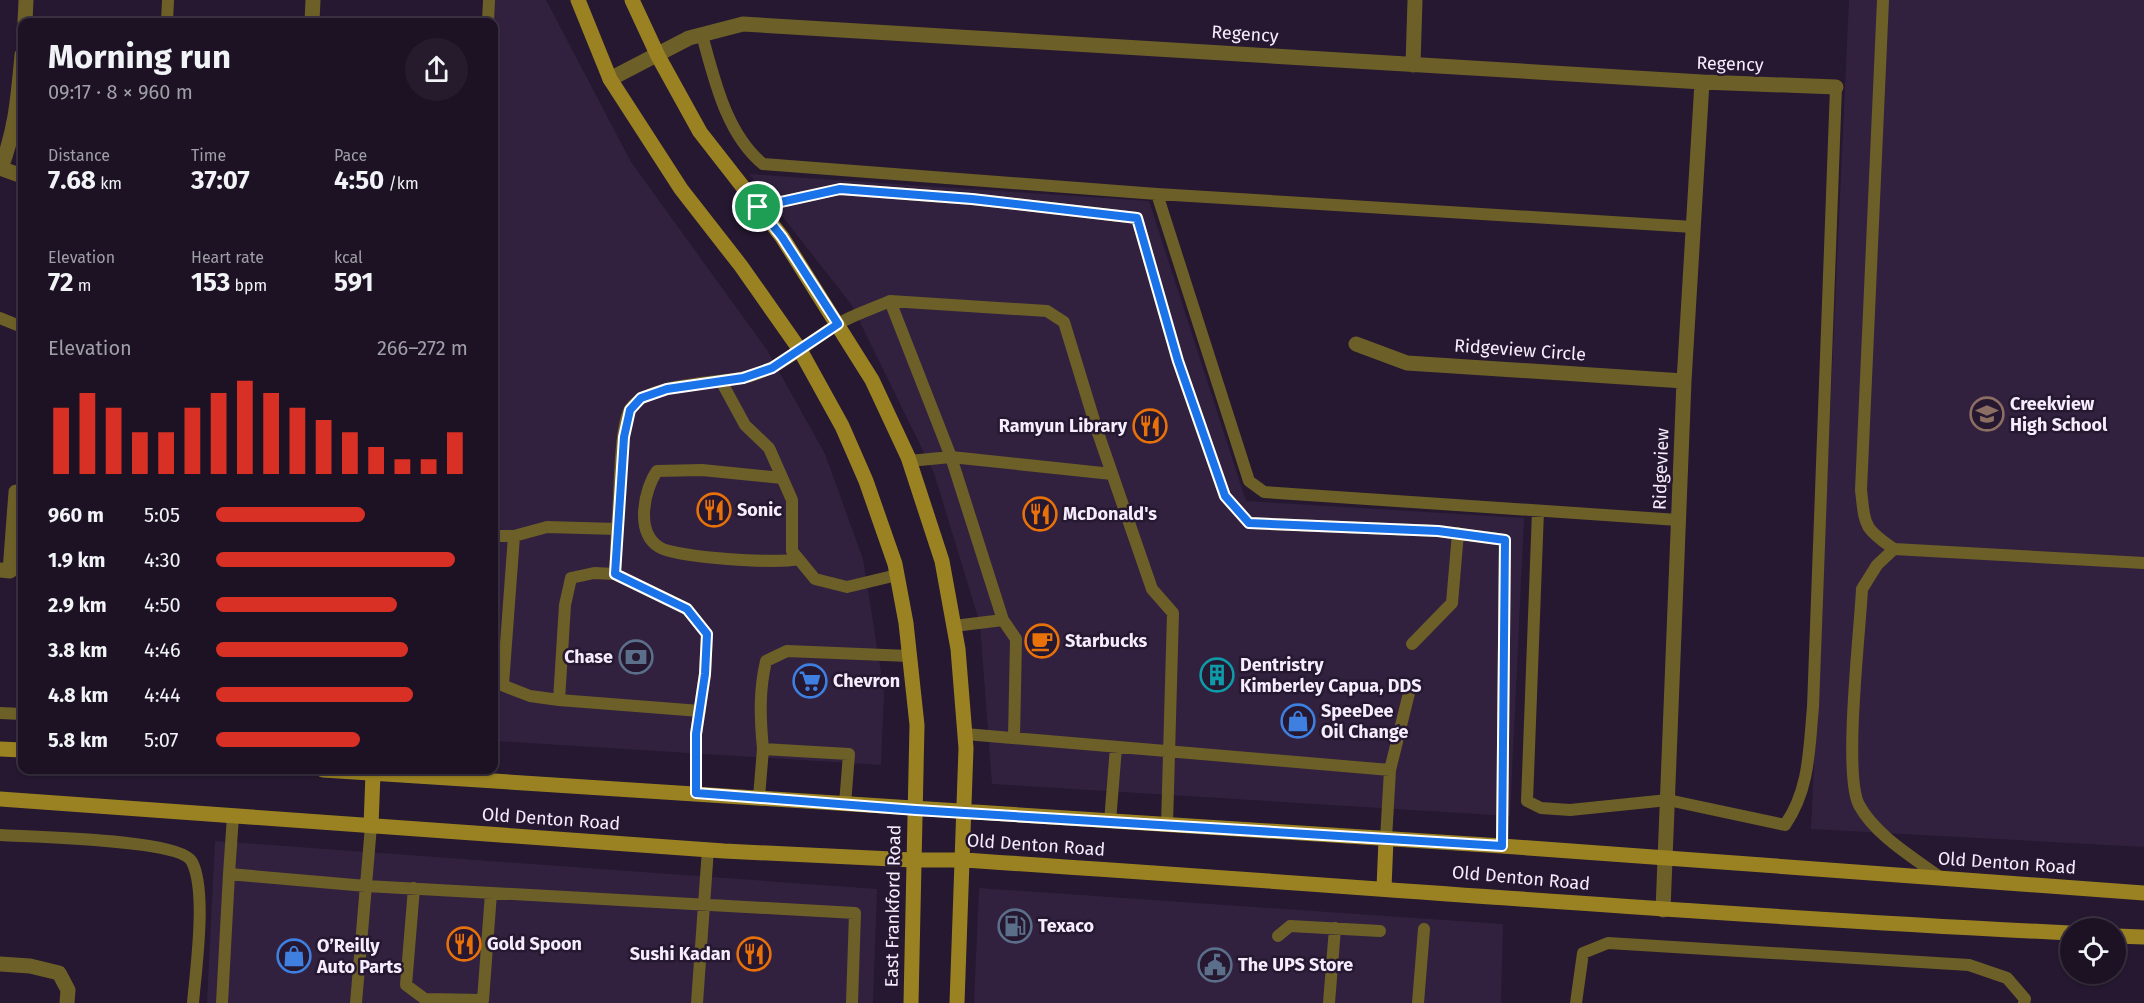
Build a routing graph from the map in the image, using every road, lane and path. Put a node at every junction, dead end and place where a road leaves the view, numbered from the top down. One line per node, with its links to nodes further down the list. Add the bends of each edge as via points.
1 (26, 0): 9 (street)
2 (168, 0): 10 (lane)
3 (313, 0): 11 (street)
4 (489, 0): 12 (lane)
5 (578, 0): 16 (main road, East Frankford Road)
6 (632, 0): 14 (main road)
7 (1415, 0): 15 (street)
8 (1883, 0): 44 (lane, via 1861,490 1864,523)
9 (25, 18)
10 (166, 18)
11 (312, 18)
12 (488, 18)
13 (702, 35): 14 (street, Regency); 15 (street, Regency, via 743,24); 22 (lane, via 735,131 749,153 763,164)
14 (658, 56): 16 (street, Regency); 23 (main road, via 700,132)
15 (1413, 64): 17 (street, Regency)
16 (610, 79): 30 (main road, East Frankford Road, via 681,189)
17 (1702, 82): 18 (street, Regency); 24 (street, Ridgeview)
18 (1836, 87): 73 (lane, via 1813,707 1805,784 1785,825)
19 (18, 91): 20 (street, via 13,137)
20 (0, 168): 21 (street)
21 (18, 175)
22 (1157, 194): 24 (lane); 38 (lane, via 1249,482 1264,492)
23 (758, 207): 27 (main road); 41 (lane, via 840,189 1137,218 1178,361 1225,496 1249,523)
24 (1693, 227): 32 (street, Ridgeview)
25 (890, 301): 27 (lane); 33 (lane); 35 (lane, via 1047,311 1064,322)
26 (0, 318): 28 (lane)
27 (838, 324): 30 (lane); 34 (main road, via 872,380)
28 (18, 325)
29 (1356, 344): 32 (street, Ridgeview Circle, via 1407,363)
30 (800, 350): 31 (lane, via 772,368); 49 (main road, East Frankford Road, via 862,470)
31 (721, 381): 36 (lane, via 745,425 768,448); 40 (lane, via 667,389 641,398 630,410 624,437)
32 (1684, 381): 39 (street, Ridgeview)
33 (951, 457): 34 (lane); 35 (lane); 50 (lane)
34 (909, 461): 51 (main road, via 942,561)
35 (1112, 474): 66 (lane, via 1152,589 1173,613)
36 (782, 478): 45 (lane, via 792,500 792,551); 45 (lane, via 702,470 657,471 648,485 644,514 650,538 661,549 756,560)
37 (16, 492): 47 (street, via 10,571)
38 (1538, 511): 39 (lane); 73 (lane, via 1527,801 1541,808 1570,810)
39 (1678, 520): 73 (street, Ridgeview)
40 (617, 529): 43 (lane, via 547,527); 48 (lane)
41 (1458, 533): 52 (lane, via 1452,603); 83 (lane, via 1505,540)
42 (498, 536): 43 (lane)
43 (514, 536): 54 (lane)
44 (1894, 549): 46 (lane); 89 (lane, via 1877,565 1862,589 1851,771 1858,804 1874,825)
45 (798, 559): 49 (lane, via 815,579 847,587)
46 (2144, 563)
47 (0, 570)
48 (615, 574): 56 (lane, via 571,578 565,605); 57 (lane, via 687,609 707,634)
49 (897, 575): 53 (main road, East Frankford Road)
50 (1003, 620): 51 (lane); 61 (lane, via 1016,639)
51 (954, 627): 60 (main road)
52 (1412, 644)
53 (909, 656): 64 (lane, via 787,651 766,661 760,684); 75 (main road, East Frankford Road, via 917,725)
54 (498, 683): 56 (lane, via 530,696)
55 (1411, 685): 67 (lane)
56 (559, 700): 57 (lane)
57 (700, 711): 70 (lane)
58 (0, 713): 59 (lane)
59 (18, 714)
60 (965, 734): 61 (lane); 76 (main road)
61 (1014, 738): 62 (lane)
62 (1116, 747): 66 (lane); 78 (lane)
63 (0, 748): 65 (main road)
64 (763, 749): 71 (lane); 74 (lane, via 849,754)
65 (18, 750)
66 (1171, 752): 67 (lane); 79 (lane)
67 (1390, 770): 82 (lane)
68 (374, 774): 80 (main road)
69 (418, 774): 70 (main road, Old Denton Road)
70 (696, 793): 71 (main road, Old Denton Road)
71 (759, 797): 74 (main road, Old Denton Road)
72 (0, 799): 77 (main road, Old Denton Road)
73 (1668, 800): 85 (street, Ridgeview)
74 (845, 804): 75 (main road, Old Denton Road)
75 (916, 810): 76 (main road, Old Denton Road); 86 (main road, East Frankford Road)
76 (963, 812): 78 (main road, Old Denton Road); 87 (main road)
77 (233, 816): 80 (main road, Old Denton Road); 88 (lane)
78 (1110, 822): 79 (main road, Old Denton Road)
79 (1167, 825): 82 (main road, Old Denton Road)
80 (370, 826): 84 (main road, Old Denton Road); 90 (lane)
81 (0, 835): 106 (lane, via 142,844 176,850 191,859 200,882)
82 (1386, 838): 83 (main road, Old Denton Road); 92 (main road)
83 (1502, 846): 85 (main road, Old Denton Road)
84 (708, 849): 86 (main road, Old Denton Road); 95 (lane)
85 (1665, 857): 89 (main road, Old Denton Road); 96 (street, Ridgeview)
86 (913, 860): 87 (main road, Old Denton Road); 111 (main road, East Frankford Road)
87 (963, 860): 92 (main road, Old Denton Road); 112 (main road)
88 (229, 874): 90 (lane); 107 (lane)
89 (1941, 878): 94 (main road, Old Denton Road)
90 (366, 886): 91 (lane); 108 (lane)
91 (414, 888): 93 (lane); 93 (lane, via 406,985 425,999 483,1000)
92 (1384, 888): 96 (main road, Old Denton Road)
93 (491, 893): 95 (lane)
94 (2144, 893)
95 (704, 906): 109 (lane); 110 (lane, via 855,913)
96 (1663, 910): 100 (main road, Old Denton Road)
97 (1335, 928): 99 (lane); 101 (lane, via 1290,926); 113 (lane)
98 (1424, 929): 114 (lane)
99 (1380, 931)
100 (2060, 932)
101 (1278, 936)
102 (2126, 936): 103 (main road)
103 (2144, 937)
104 (0, 964): 105 (street, via 59,973 68,990)
105 (67, 1003)
106 (193, 1003)
107 (222, 1003)
108 (356, 1003)
109 (698, 1003)
110 (852, 1003)
111 (911, 1003)
112 (957, 1003)
113 (1329, 1003)
114 (1418, 1003)
115 (1576, 1003): 116 (lane, via 1583,953 1608,943 1969,964 2007,978 2025,999)
116 (2024, 1003)

